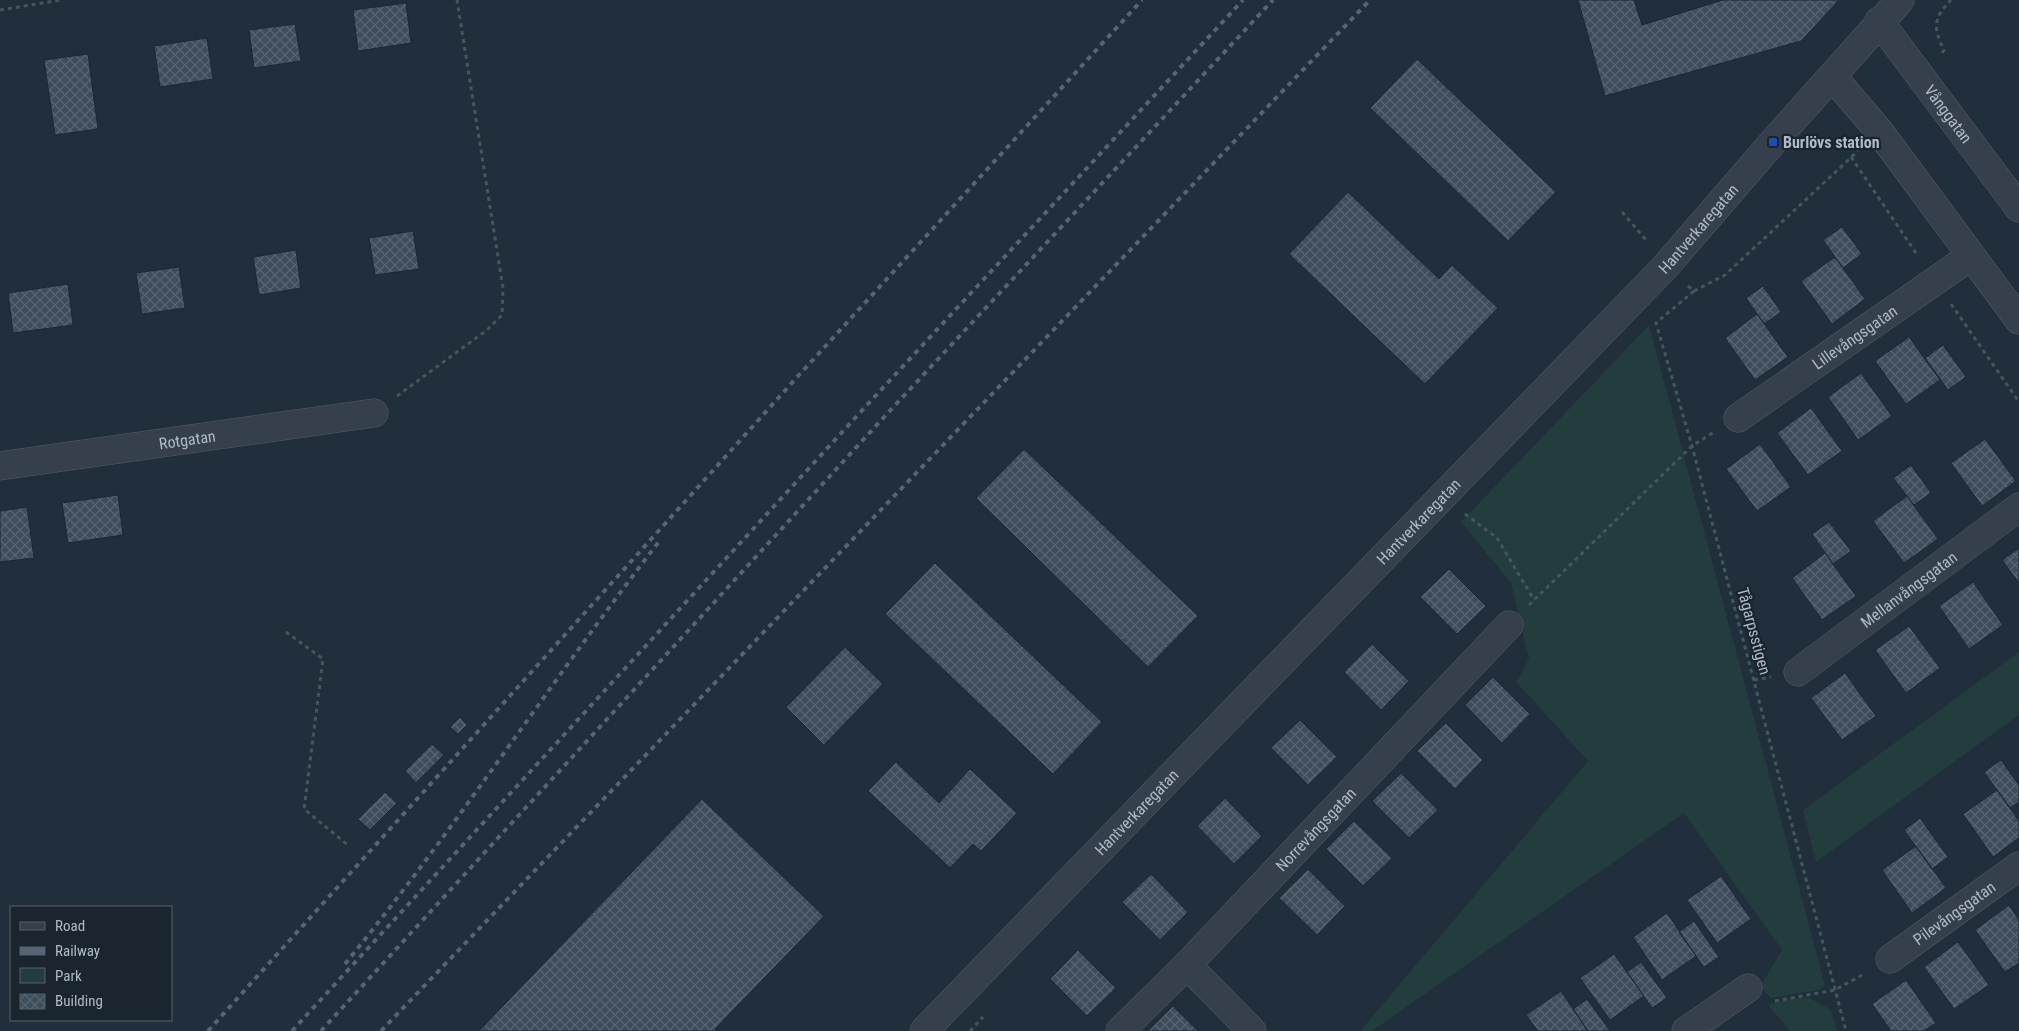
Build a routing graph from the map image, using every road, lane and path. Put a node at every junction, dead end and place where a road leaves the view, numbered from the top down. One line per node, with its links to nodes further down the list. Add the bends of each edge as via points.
1 (61, 0): 5 (path)
2 (457, 0): 16 (path, via 503,288 502,315 487,330)
3 (1900, 0): 6 (street, Hantverkaregatan)
4 (1951, 0): 8 (path, via 1939,12 1935,33 1944,50)
5 (0, 10)
6 (1879, 21): 7 (street, Hantverkaregatan); 8 (street, Vånggatan)
7 (1832, 76): 9 (street); 13 (street, Hantverkaregatan)
8 (1921, 77): 10 (street, Vånggatan)
9 (1879, 131): 12 (street); 14 (path, via 1725,275)
10 (2019, 208)
11 (1622, 212): 13 (path)
12 (1971, 256): 15 (street); 17 (street, Lillevångsgatan)
13 (1665, 266): 14 (path); 20 (street, Hantverkaregatan)
14 (1694, 291): 18 (path, Tågarpsstigen, via 1656,323)
15 (2019, 320)
16 (374, 413): 19 (street, Rotgatan)
17 (1738, 418)
18 (1692, 446): 22 (path); 31 (path, Tågarpsstigen)
19 (0, 466)
20 (1442, 498): 22 (path, via 1497,538); 32 (street, Hantverkaregatan)
21 (2019, 507): 25 (street, Mellanvångsgatan)
22 (1534, 600): 23 (path)
23 (1509, 625): 29 (street, Norrevångsgatan)
24 (286, 632): 26 (path, via 323,659 304,809)
25 (1798, 672)
26 (349, 846)
27 (2019, 866): 28 (street, Pilevångsgatan)
28 (1890, 959): 31 (path)
29 (1187, 964): 33 (street, Norrevångsgatan); 34 (street)
30 (1748, 988): 31 (path, via 1764,1003); 35 (street)
31 (1835, 990): 36 (path, Tågarpsstigen)
32 (924, 1031)
33 (1120, 1031)
34 (1252, 1031)
35 (1686, 1031)
36 (1846, 1031)

